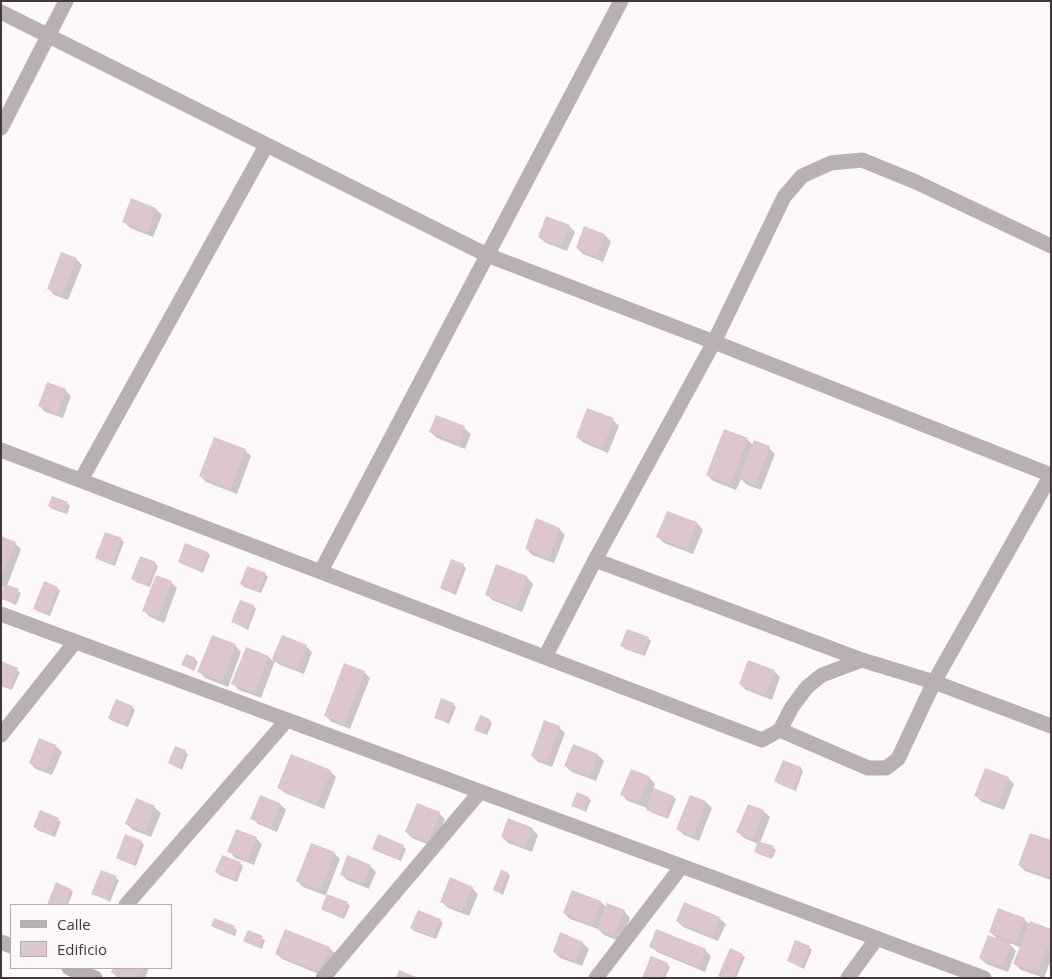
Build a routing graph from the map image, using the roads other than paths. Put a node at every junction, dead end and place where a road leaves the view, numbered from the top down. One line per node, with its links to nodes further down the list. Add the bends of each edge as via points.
1 (66, 1): 4 (street)
2 (621, 1): 8 (street)
3 (1, 12): 4 (street)
4 (48, 36): 5 (street); 6 (street)
5 (1, 128)
6 (266, 146): 8 (street); 12 (street)
7 (1051, 246): 9 (street, via 862,160 832,163 802,176 784,197)
8 (487, 255): 9 (street); 14 (street)
9 (714, 342): 11 (street); 13 (street)
10 (1, 450): 12 (street)
11 (1051, 475): 19 (street)
12 (81, 480): 14 (street)
13 (595, 560): 17 (street); 18 (street)
14 (320, 571): 17 (street)
15 (1, 614): 16 (street)
16 (75, 642): 20 (street); 23 (street)
17 (545, 657): 22 (street, via 762,740)
18 (862, 660): 19 (street); 22 (street, via 822,675 807,687)
19 (934, 682): 21 (street); 22 (street, via 898,759 886,768 868,768)
20 (287, 720): 24 (street); 26 (street)
21 (1051, 726)
22 (780, 730)
23 (1, 735)
24 (480, 792): 25 (street); 30 (street)
25 (682, 866): 27 (street); 31 (street)
26 (127, 904)
27 (877, 938): 32 (street); 33 (street)
28 (69, 971): 29 (street)
29 (95, 978)
30 (323, 978)
31 (596, 978)
32 (848, 978)
33 (984, 978)

